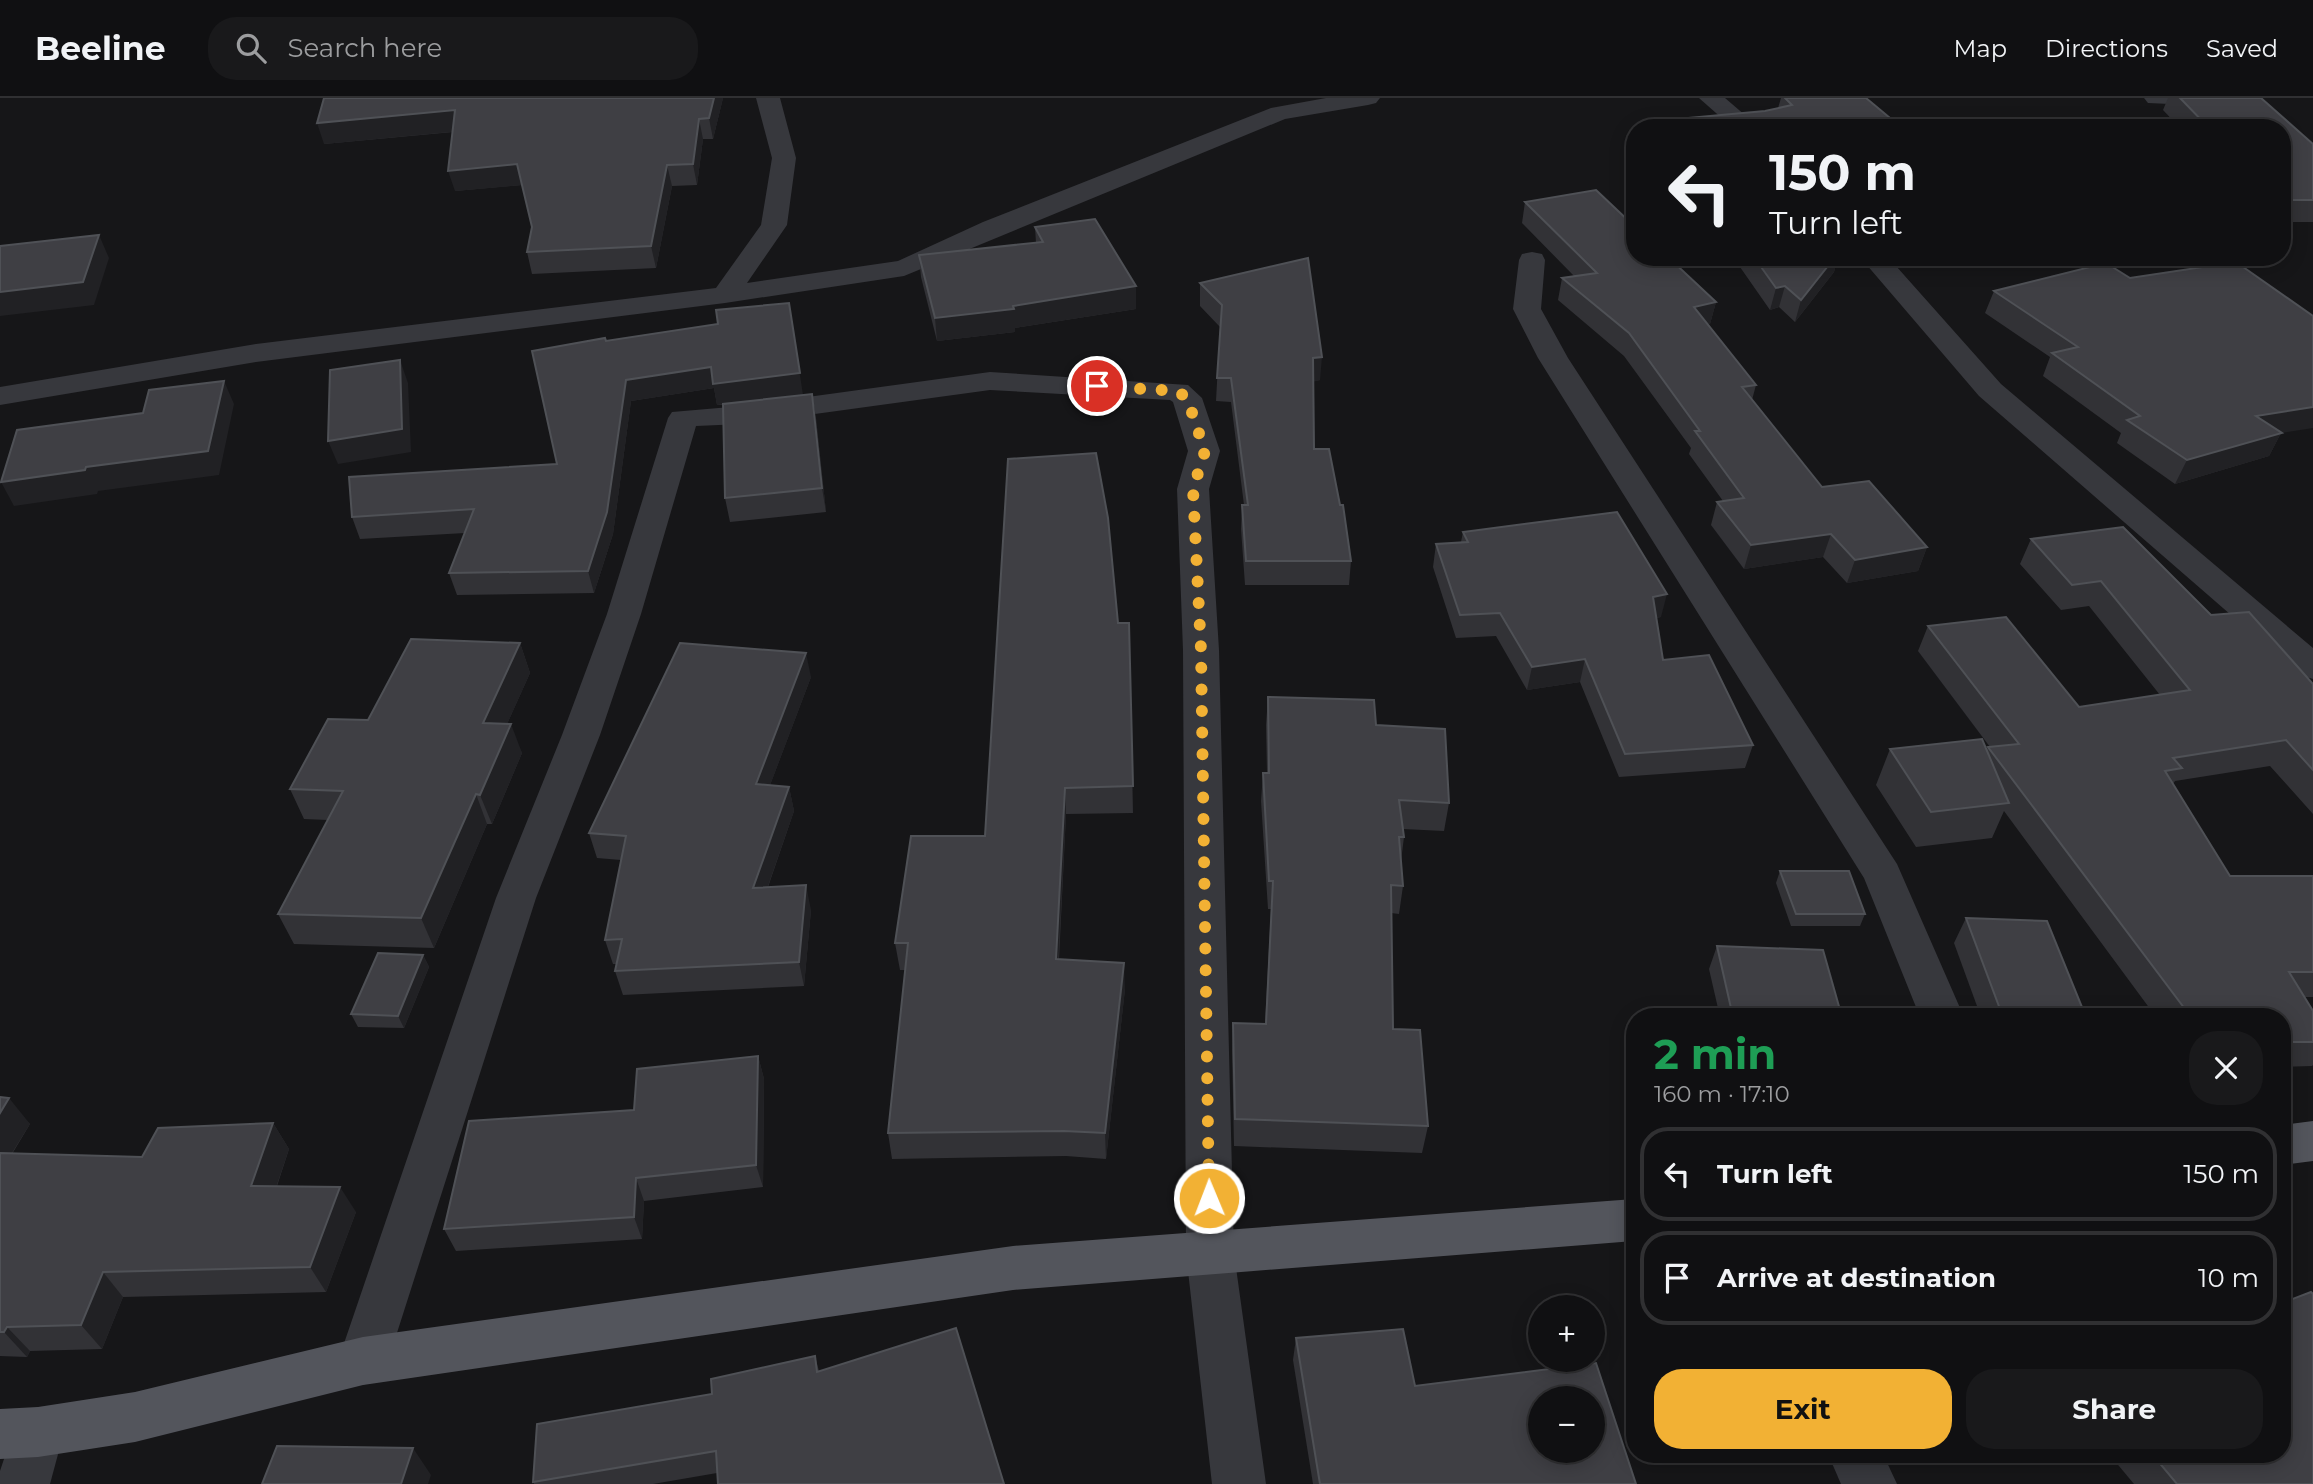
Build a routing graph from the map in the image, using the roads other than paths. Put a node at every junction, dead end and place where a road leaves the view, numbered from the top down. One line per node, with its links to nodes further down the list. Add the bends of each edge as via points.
1 (768, 98): 9 (street, via 784,158 774,225)
2 (1368, 98): 9 (street, via 1279,113 904,268)
3 (1711, 98): 6 (street)
4 (2157, 98): 5 (street)
5 (2162, 99)
6 (1737, 119)
7 (1532, 260): 12 (street, via 1527,309 1553,358 1884,875)
8 (1881, 266): 11 (street, via 1990,390)
9 (725, 295): 10 (street, via 256,353)
10 (0, 396)
11 (2313, 667)
12 (1938, 1008)
13 (2313, 1141): 14 (main road)
14 (2291, 1144)
15 (1626, 1221): 16 (main road)
16 (1210, 1253): 17 (main road, via 1013,1268); 17 (street, via 1201,650 1193,489 1205,451 1187,398 1177,391 1150,388 990,381 742,415 683,418 624,614 516,898); 21 (street)
17 (363, 1361): 18 (main road, via 135,1417)
18 (19, 1433): 20 (street)
19 (1859, 1463): 22 (street)
20 (23, 1484)
21 (1239, 1484)
22 (1870, 1484)

